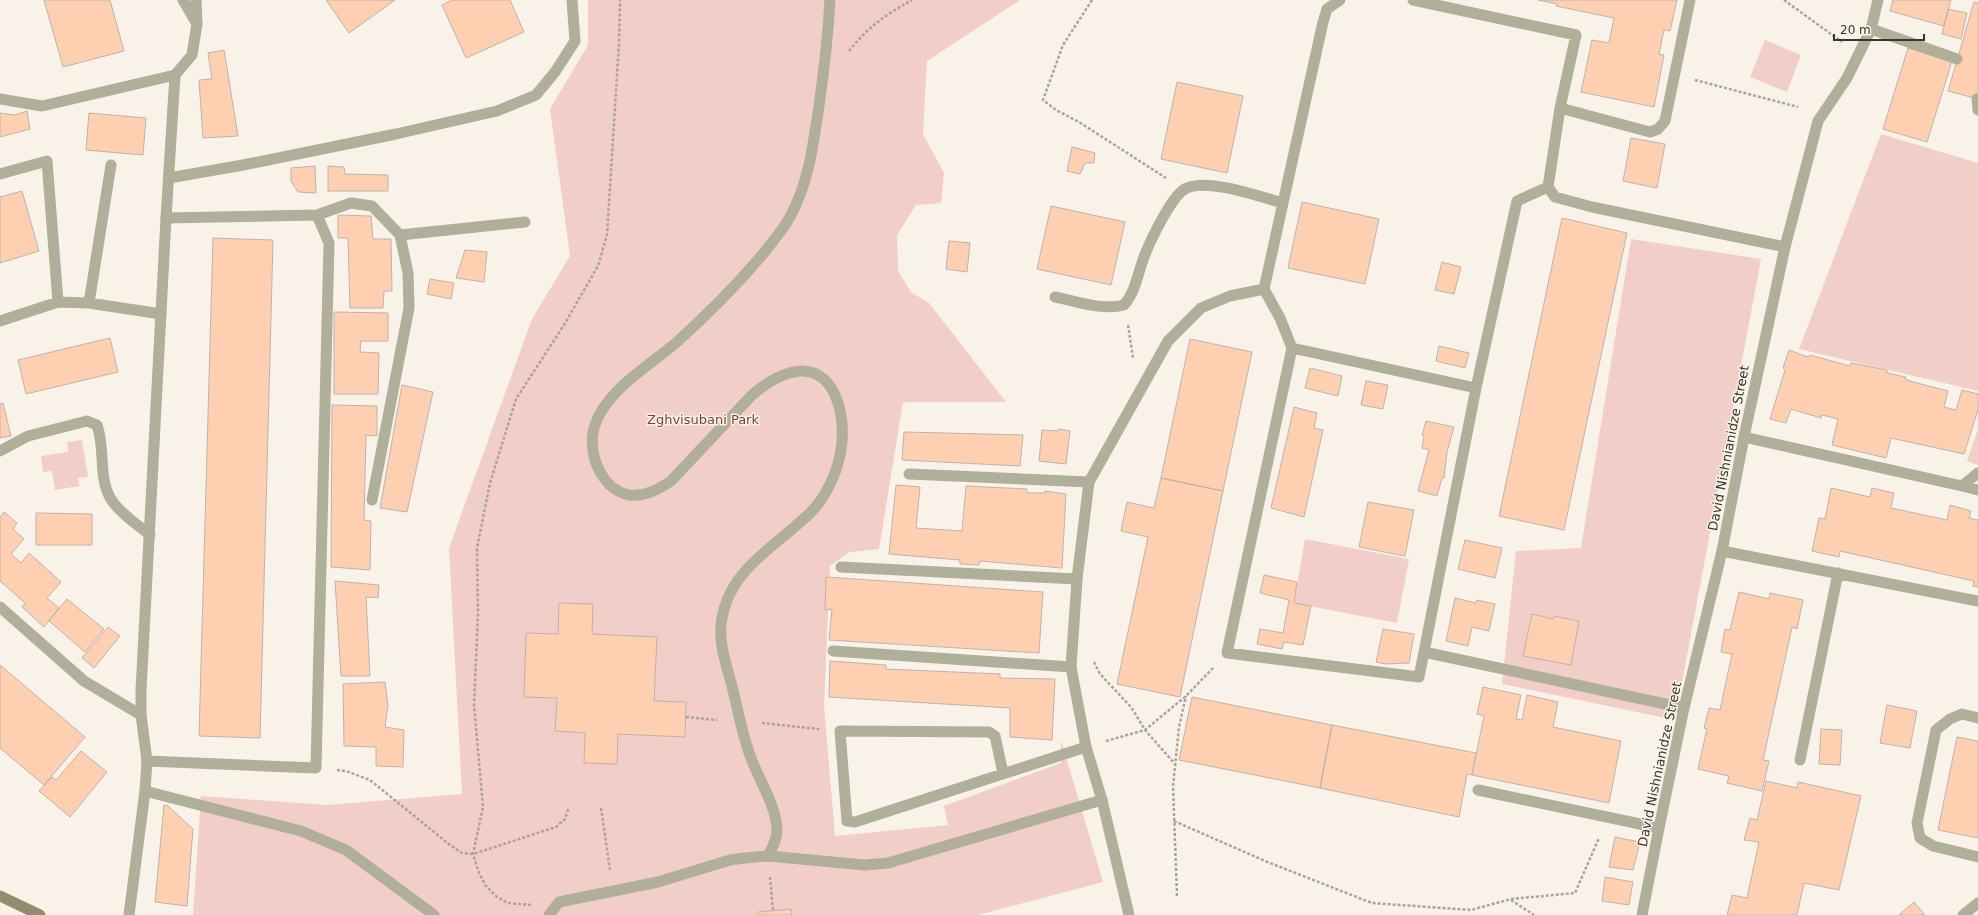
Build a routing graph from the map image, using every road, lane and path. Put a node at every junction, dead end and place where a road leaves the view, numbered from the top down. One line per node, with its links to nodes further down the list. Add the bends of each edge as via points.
1 (183, 0): 13 (street)
2 (196, 0): 13 (street)
3 (572, 0): 26 (street, via 575,41 536,95 497,111 243,165)
4 (620, 0): 83 (path, via 607,235 598,266 564,325 516,399 490,482 477,548 478,614 474,705 483,808)
5 (830, 0): 17 (street)
6 (912, 0): 17 (path, via 876,22 861,35 844,58)
7 (1092, 0): 24 (path, via 1063,45 1043,100)
8 (1340, 0): 28 (street, via 1327,9 1322,22)
9 (1413, 0): 22 (street, via 1576,35)
10 (1690, 0): 18 (street)
11 (1784, 0): 15 (path)
12 (1878, 0): 14 (street, David Nishnianidze Street)
13 (197, 24): 19 (street, via 192,55)
14 (1870, 29): 15 (street, David Nishnianidze Street); 16 (street)
15 (1858, 55): 33 (street, David Nishnianidze Street, via 1847,78 1818,121)
16 (1957, 59)
17 (824, 69): 84 (street, via 811,162 802,192 789,218 736,287 606,403 594,426 591,444 599,470 614,488 629,494 641,495 671,481 752,395 783,375 802,371 816,374 826,381 837,400 843,429 841,454 822,498 811,512 754,560 728,595 722,611 722,645 740,721 750,757 771,804 777,829 776,839)
18 (1675, 74): 21 (path); 22 (street, via 1665,121 1658,129 1650,132)
19 (176, 75): 20 (street, via 42,106); 26 (street)
20 (0, 99)
21 (1798, 107)
22 (1560, 108): 27 (street)
23 (111, 165): 37 (street)
24 (1152, 168)
25 (0, 174): 36 (street, via 47,161)
26 (168, 178): 30 (street)
27 (1548, 187): 33 (street, via 1555,196 1592,208); 43 (street, via 1517,201)
28 (1283, 203): 34 (street); 35 (street, via 1224,187 1199,185 1182,191 1167,211 1146,252 1134,289 1124,305 1116,308)
29 (317, 215): 30 (street); 32 (street, via 351,203 372,206); 73 (street, via 329,244)
30 (166, 218): 38 (street)
31 (525, 222): 32 (street)
32 (400, 235): 51 (street, via 408,273 409,308)
33 (1786, 248): 44 (street, David Nishnianidze Street)
34 (1264, 289): 41 (street, via 1280,318); 48 (street, via 1230,296 1201,308 1168,341)
35 (1055, 297)
36 (58, 302): 37 (street); 39 (street)
37 (89, 303): 38 (street)
38 (161, 314): 52 (street)
39 (0, 321)
40 (1128, 324): 42 (path)
41 (1292, 348): 43 (street); 61 (street)
42 (1133, 361)
43 (1476, 388): 60 (street)
44 (1744, 437): 49 (street); 53 (street, David Nishnianidze Street)
45 (0, 451): 52 (street, via 28,436 87,421 97,425 104,481 113,502)
46 (1978, 473): 49 (street)
47 (909, 474): 48 (street)
48 (1089, 482): 56 (street)
49 (1962, 486): 50 (street)
50 (1978, 490)
51 (372, 500)
52 (150, 535): 66 (street)
53 (1722, 551): 55 (street); 65 (street, David Nishnianidze Street)
54 (842, 567): 56 (street)
55 (1838, 573): 57 (street); 70 (street)
56 (1077, 579): 63 (street)
57 (1978, 601)
58 (0, 607): 66 (street, via 84,681)
59 (833, 651): 63 (street)
60 (1424, 652): 61 (street, via 1419,677); 65 (street)
61 (1227, 653): 64 (path)
62 (1094, 661): 68 (path, via 1100,674 1131,707)
63 (1071, 667): 69 (street)
64 (1186, 696): 68 (path); 72 (path)
65 (1684, 708): 82 (street, David Nishnianidze Street)
66 (140, 715): 71 (street)
67 (1978, 718): 85 (street, via 1962,714 1950,719 1936,730 1917,823 1920,838 1933,846)
68 (1145, 730): 69 (path); 72 (path)
69 (1086, 747): 74 (street); 77 (street)
70 (1800, 760)
71 (147, 761): 73 (street); 76 (street)
72 (1175, 764): 81 (path)
73 (316, 768): 83 (path, via 346,771 370,780 450,845 462,853)
74 (1003, 772): 74 (street, via 995,736 989,732 840,731 847,821 855,822)
75 (1478, 790): 80 (street)
76 (145, 791): 94 (street); 95 (street, via 318,837 346,850)
77 (1102, 800): 84 (street, via 888,863 865,865); 97 (street)
78 (569, 807): 83 (path, via 565,819 556,827)
79 (601, 808): 86 (path)
80 (1608, 819): 82 (street); 89 (path, via 1575,893)
81 (1174, 821): 88 (path); 89 (path, via 1265,862 1372,903 1471,910)
82 (1659, 828): 99 (street, David Nishnianidze Street)
83 (473, 854): 90 (path, via 483,879 497,897 508,903 526,905)
84 (768, 856): 86 (street, via 730,860 658,882); 92 (path)
85 (1978, 857)
86 (613, 890): 90 (street)
87 (0, 896): 93 (main road)
88 (1177, 896)
89 (1511, 899): 98 (path)
90 (559, 902): 96 (street)
91 (1978, 903): 100 (street)
92 (773, 910)
93 (40, 915)
94 (129, 915)
95 (434, 915)
96 (549, 915)
97 (1129, 915)
98 (1534, 915)
99 (1642, 915)
100 (1963, 915)

